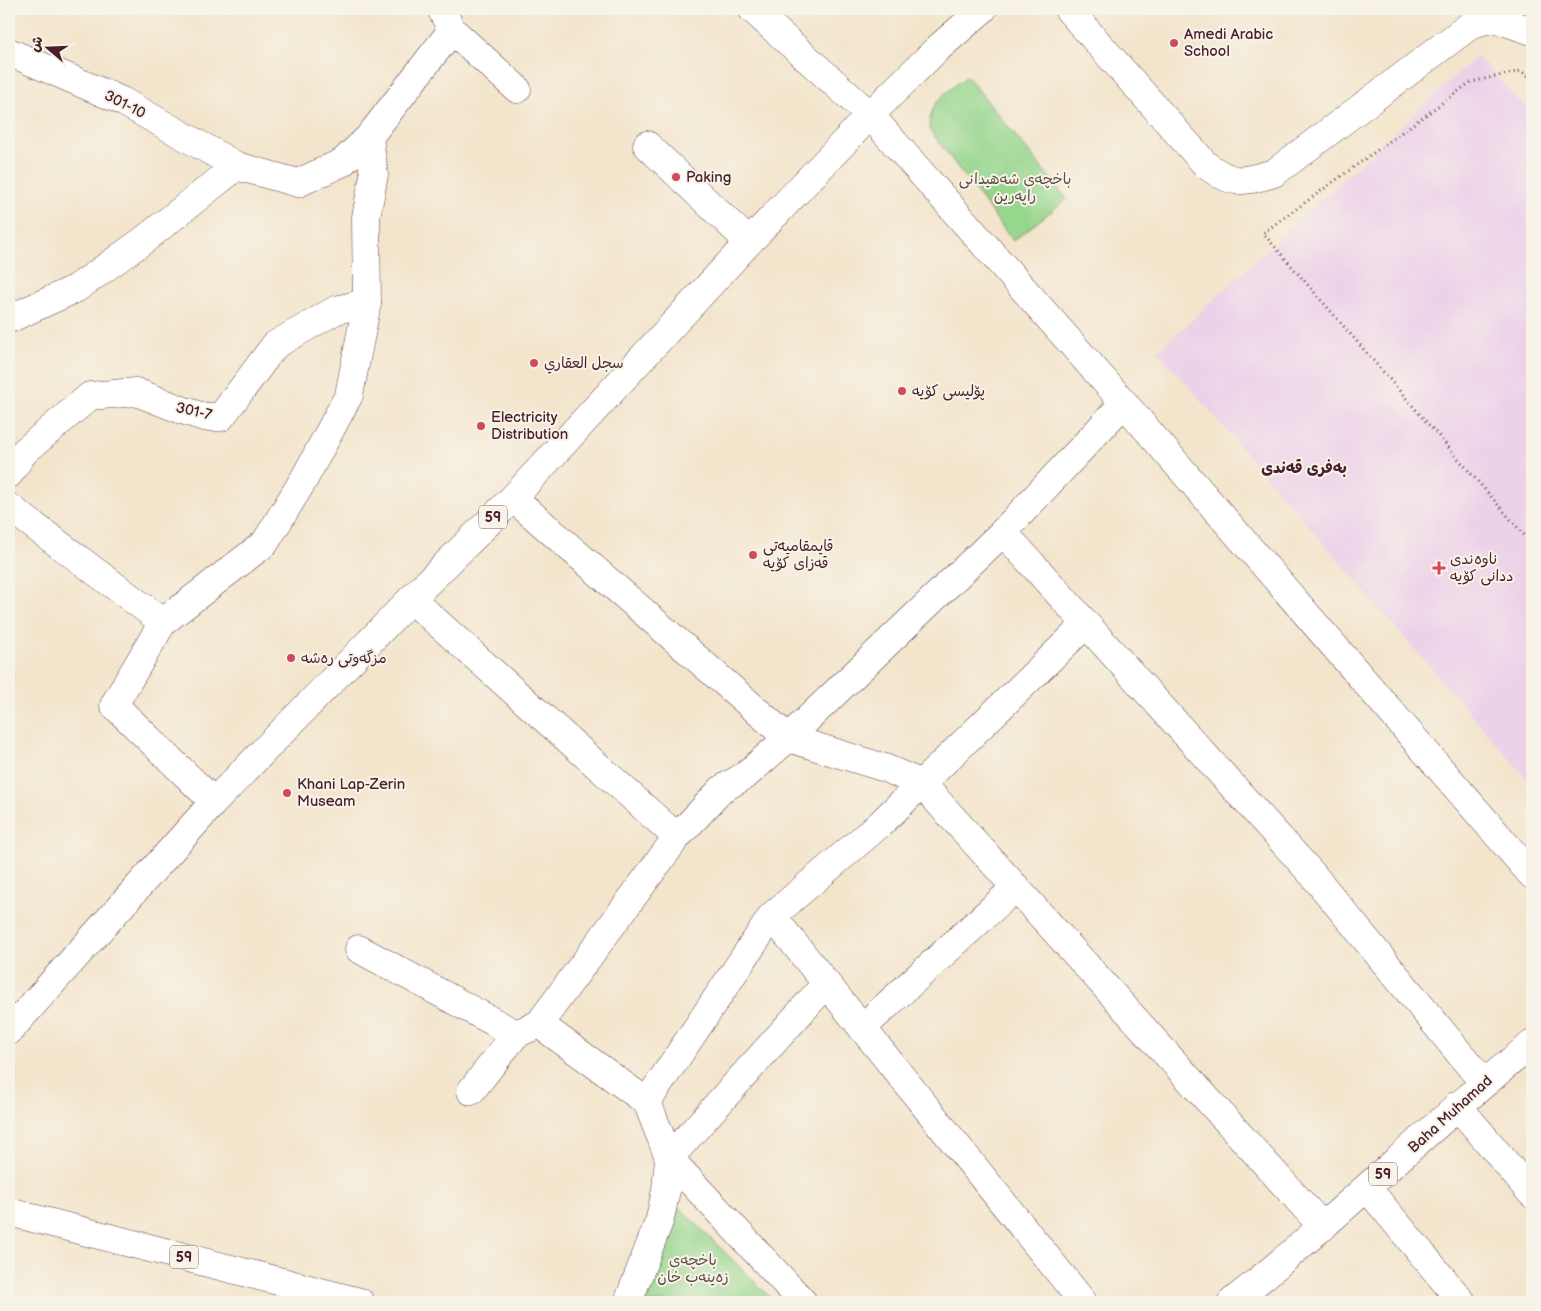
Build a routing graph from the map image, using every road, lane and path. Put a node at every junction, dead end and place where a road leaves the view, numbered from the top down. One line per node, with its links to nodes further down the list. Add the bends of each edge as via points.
1 (752, 9): 9 (street)
2 (983, 9): 9 (street, 59)
3 (1068, 9): 5 (street, via 1206,165 1224,179 1245,181 1274,173 1472,24 1494,18)
4 (447, 19): 8 (street); 10 (street, 301-10)
5 (1532, 31)
6 (9, 52): 12 (street, 301-10, via 122,101)
7 (1532, 79): 22 (path, via 1522,71 1470,82 1262,233)
8 (517, 89)
9 (870, 115): 13 (street, 59); 16 (street)
10 (369, 137): 12 (street, 301-10, via 343,162 298,183); 14 (street, via 374,174 366,217)
11 (647, 145): 13 (street)
12 (237, 166): 15 (street, via 77,288)
13 (749, 242): 19 (street, 59)
14 (367, 302): 17 (street, 301-7, via 336,310 275,344 221,417 204,417 136,392 90,396); 24 (street, via 349,395 265,542)
15 (9, 319)
16 (1124, 403): 21 (street); 30 (street)
17 (16, 443): 18 (street, 301-7)
18 (9, 474)
19 (513, 498): 23 (street, 59); 26 (street)
20 (9, 507): 24 (street)
21 (1003, 532): 25 (street); 26 (street)
22 (1532, 544)
23 (411, 599): 28 (street, 59); 29 (street)
24 (163, 622): 28 (street, via 114,704)
25 (1086, 624): 27 (street); 39 (street, via 1313,875)
26 (788, 738): 27 (street, via 886,768); 29 (street, via 746,774 722,789)
27 (922, 784): 31 (street); 32 (street)
28 (214, 802): 37 (street, 59)
29 (677, 837): 36 (street)
30 (1532, 875)
31 (1016, 887): 35 (street); 47 (street)
32 (772, 916): 34 (street); 41 (street)
33 (359, 949): 36 (street)
34 (826, 984): 35 (street); 43 (street)
35 (862, 1028): 51 (street)
36 (527, 1029): 40 (street); 41 (street)
37 (9, 1031)
38 (1532, 1044): 39 (street, Baha Muhamad / 59)
39 (1484, 1083): 42 (street, Baha Muhamad / 59)
40 (471, 1091)
41 (647, 1102): 43 (street)
42 (1457, 1105): 44 (street, Baha Muhamad / 59); 45 (street)
43 (669, 1158): 49 (street, via 660,1218); 50 (street)
44 (1368, 1188): 47 (street, Baha Muhamad / 59); 53 (street)
45 (1532, 1194)
46 (9, 1212): 48 (street, 59)
47 (1323, 1227): 52 (street, Baha Muhamad / 59)
48 (360, 1302)
49 (628, 1302)
50 (803, 1302)
51 (1083, 1302)
52 (1232, 1302)
53 (1462, 1302)

